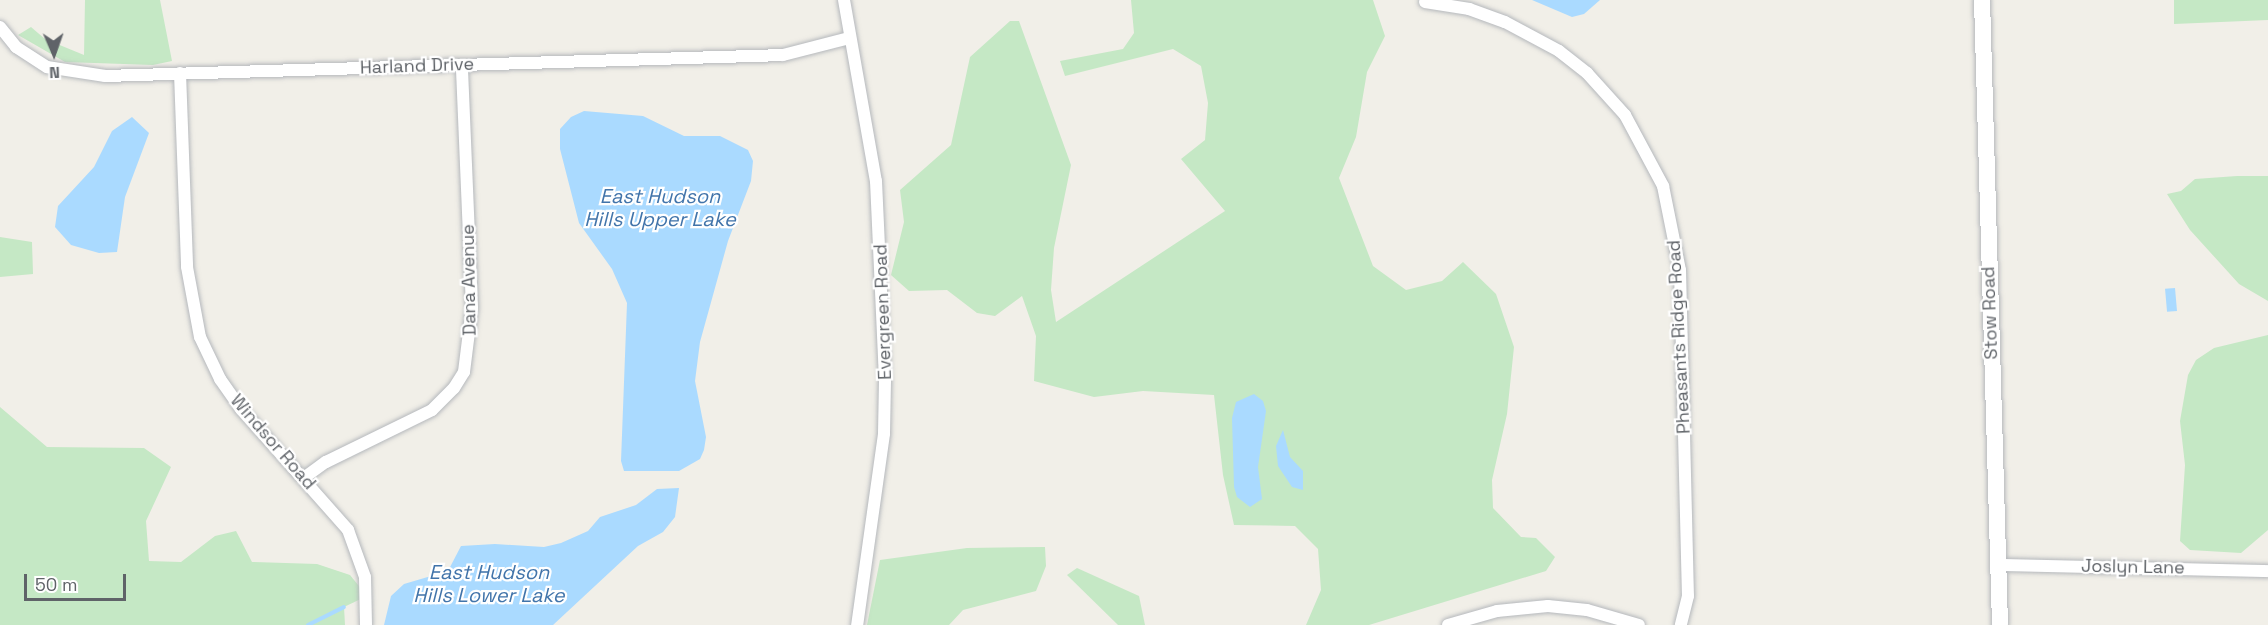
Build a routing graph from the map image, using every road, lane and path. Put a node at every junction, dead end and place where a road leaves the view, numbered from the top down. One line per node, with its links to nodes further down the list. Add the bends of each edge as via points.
1 (844, 0): 5 (street, Evergreen Road)
2 (1982, 0): 9 (street, Stow Road)
3 (1425, 2): 15 (street, Pheasants Ridge Road, via 1469,9 1559,51 1587,73 1625,115 1663,186 1674,228 1680,281 1688,596)
4 (0, 27): 7 (street, Harland Drive, via 31,58 54,70 105,76)
5 (849, 38): 6 (street, Harland Drive, via 783,55); 12 (street, Evergreen Road, via 876,181 885,381 884,434)
6 (462, 65): 7 (street, Harland Drive); 8 (street, Dana Avenue, via 472,308 464,372 432,410 326,462)
7 (180, 73): 8 (street, Windsor Road, via 187,267 200,337 241,409)
8 (305, 477): 11 (street, Windsor Road, via 353,540 365,577)
9 (1999, 565): 10 (street, Joslyn Lane); 16 (street, Stow Road)
10 (2268, 571)
11 (366, 625)
12 (857, 625)
13 (1448, 625): 14 (street, via 1497,611 1548,606 1587,610)
14 (1639, 625)
15 (1681, 625)
16 (2000, 625)

